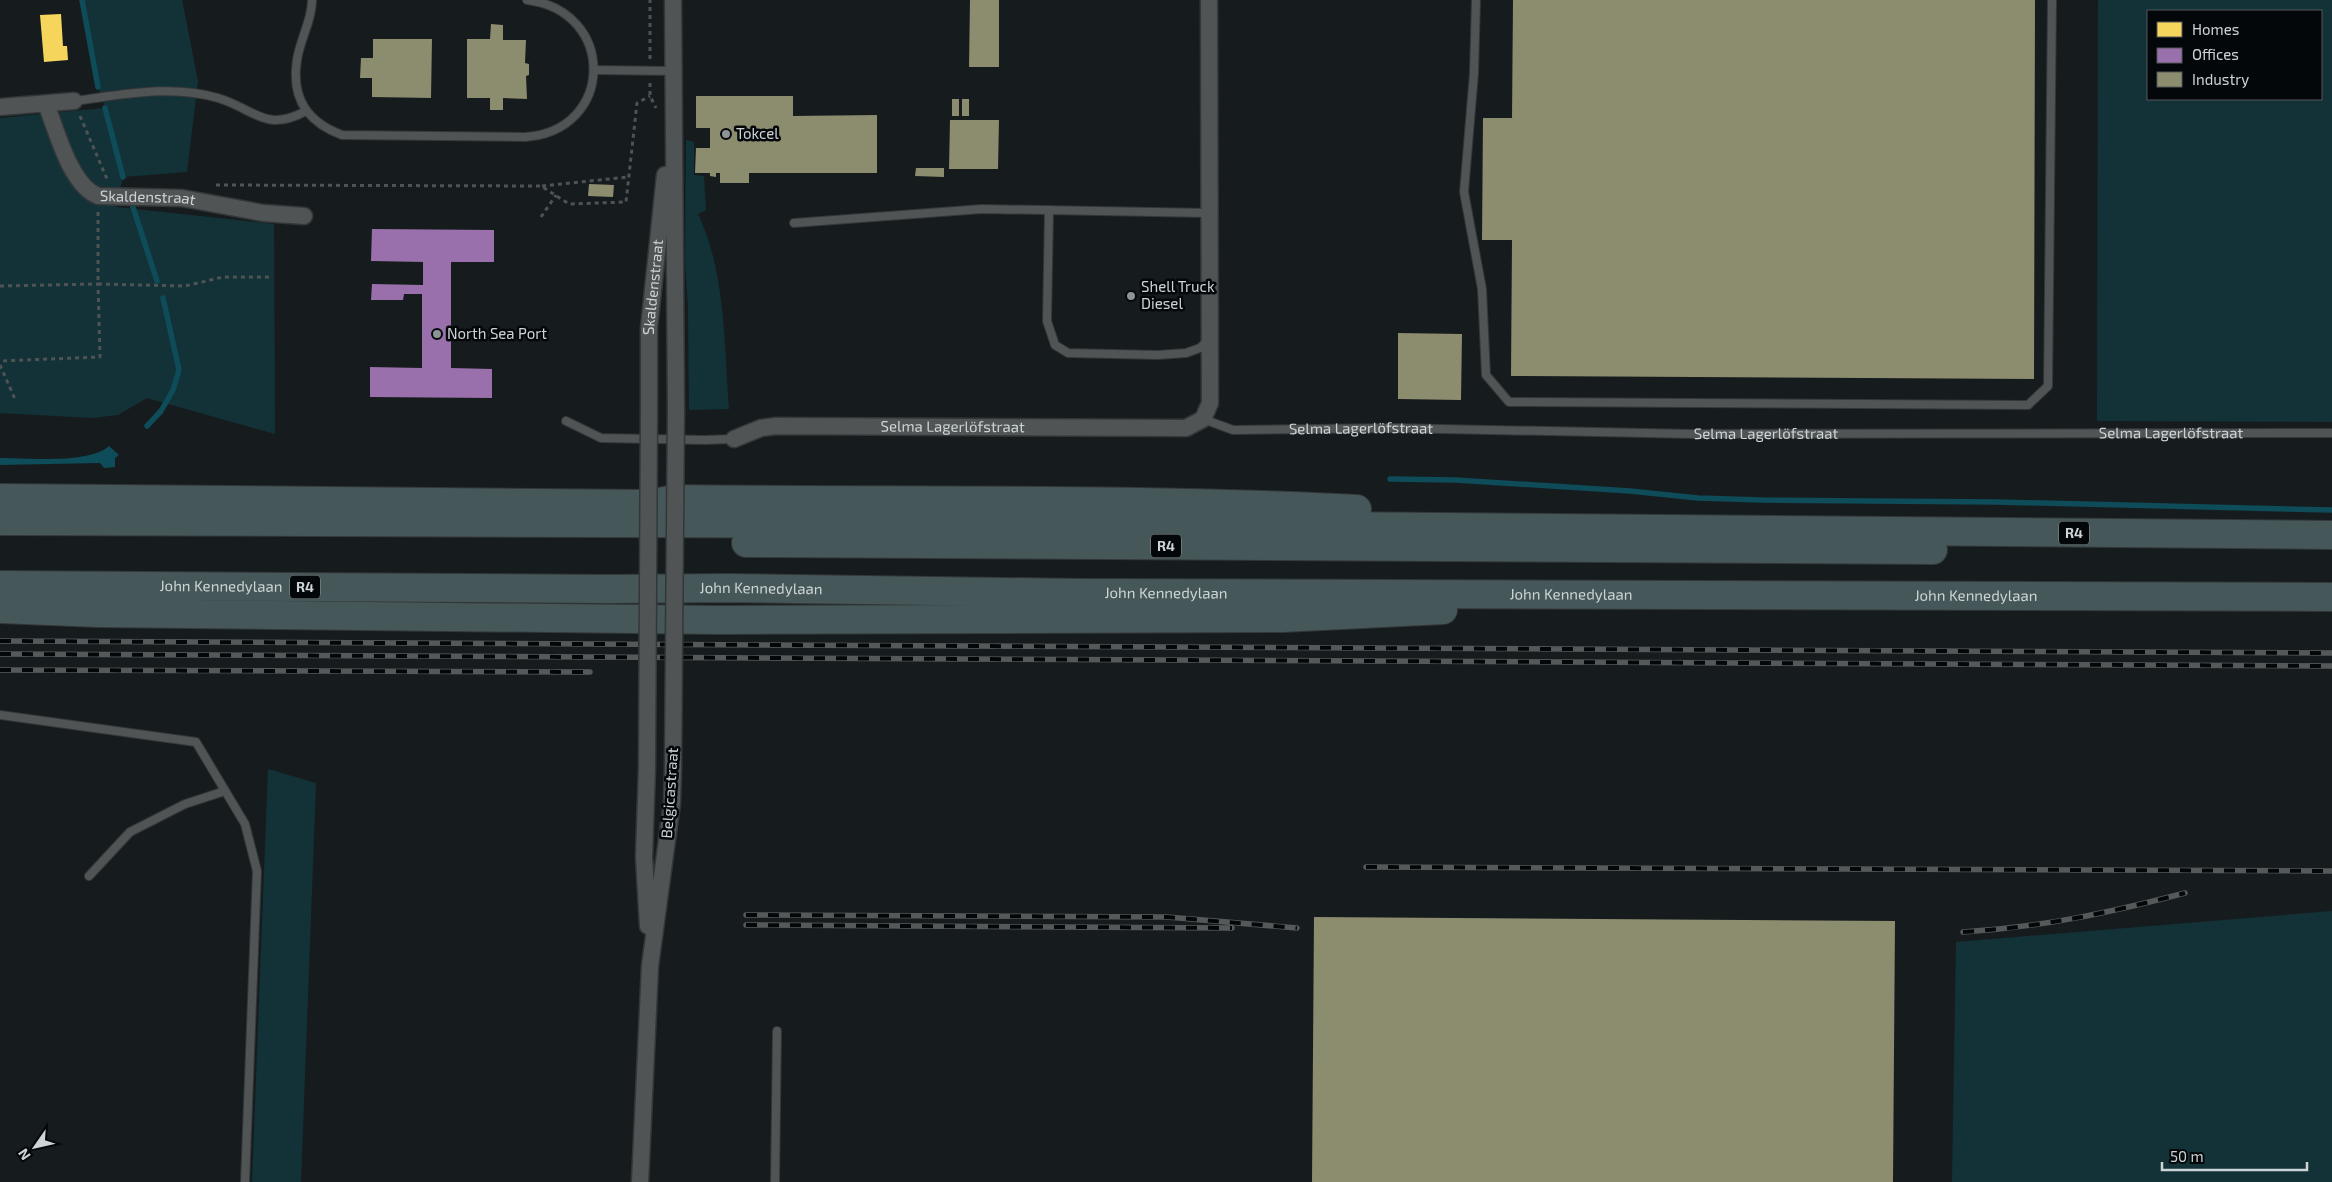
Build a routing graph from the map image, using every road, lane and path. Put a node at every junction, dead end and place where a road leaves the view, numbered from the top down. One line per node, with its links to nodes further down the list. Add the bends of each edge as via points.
1 (312, 0): 14 (lane, via 312,11 297,60 296,82)
2 (527, 0): 8 (lane, via 552,6 575,21 589,44)
3 (650, 0): 9 (path)
4 (673, 0): 10 (street, Skaldenstraat)
5 (1210, 0): 22 (street)
6 (1476, 0): 7 (lane, via 1474,73 1464,192 1482,289 1486,375 1508,402 2028,406 2048,386)
7 (2052, 0)
8 (594, 70): 9 (lane); 14 (lane, via 588,96 578,113 563,127 538,136 342,135 326,129)
9 (650, 71): 10 (lane); 15 (path, via 650,96 637,103)
10 (673, 71): 39 (street, Skaldenstraat, bridge); 40 (street, Skaldenstraat, bridge, via 649,328 649,409)
11 (74, 101): 12 (street); 14 (lane, via 171,91 220,99 270,121 293,118); 16 (path)
12 (46, 104): 13 (street); 20 (street, Skaldenstraat, via 76,178 83,187)
13 (0, 107)
14 (306, 111)
15 (628, 177): 18 (path); 19 (path, via 626,202 569,204)
16 (110, 183)
17 (214, 185): 18 (path)
18 (541, 186): 19 (path)
19 (556, 195): 24 (path)
20 (98, 196): 23 (street, Skaldenstraat, via 182,198 263,213); 27 (path)
21 (1049, 210): 22 (lane); 25 (lane, via 982,209); 29 (lane, via 1047,321 1055,345 1068,353 1158,355 1186,353 1200,348)
22 (1210, 213): 29 (street)
23 (304, 216)
24 (541, 216)
25 (794, 223)
26 (272, 278): 27 (path, via 223,277 185,286)
27 (98, 284): 28 (path); 30 (path, via 100,357)
28 (0, 286)
29 (1210, 339): 33 (street, via 1210,403)
30 (0, 361)
31 (0, 365): 32 (path)
32 (15, 399)
33 (1203, 419): 35 (lane, Selma Lagerlöfstraat, via 1233,430 1393,428 1693,434); 36 (street, Selma Lagerlöfstraat, via 1186,428 776,426)
34 (566, 421): 36 (lane, via 601,438)
35 (2332, 433)
36 (734, 438)
37 (0, 498): 38 (highway)
38 (67, 499): 40 (highway); 41 (highway)
39 (675, 499): 40 (highway); 43 (highway, via 1025,499 1286,505); 51 (street, Skaldenstraat, bridge)
40 (639, 503): 51 (street, Skaldenstraat, bridge)
41 (0, 508)
42 (0, 521): 43 (highway, R4)
43 (1816, 530): 44 (highway, R4)
44 (2332, 535)
45 (0, 539): 46 (highway, R4)
46 (2332, 552)
47 (0, 585): 48 (highway, John Kennedylaan / R4)
48 (1626, 594): 49 (highway, John Kennedylaan / R4); 51 (highway, R4, via 1466,609 1282,618)
49 (2332, 597)
50 (0, 609): 51 (highway)
51 (661, 620): 55 (street, Belgicastraat, bridge, via 647,767 644,857); 55 (street, Belgicastraat, bridge, via 673,767 672,803)
52 (0, 715): 53 (lane, via 196,742)
53 (226, 791): 54 (lane, via 185,804 130,832); 57 (lane, via 245,824 257,871)
54 (89, 876)
55 (650, 966): 58 (street, Belgicastraat)
56 (777, 1031): 59 (lane)
57 (245, 1182)
58 (640, 1182)
59 (775, 1182)

